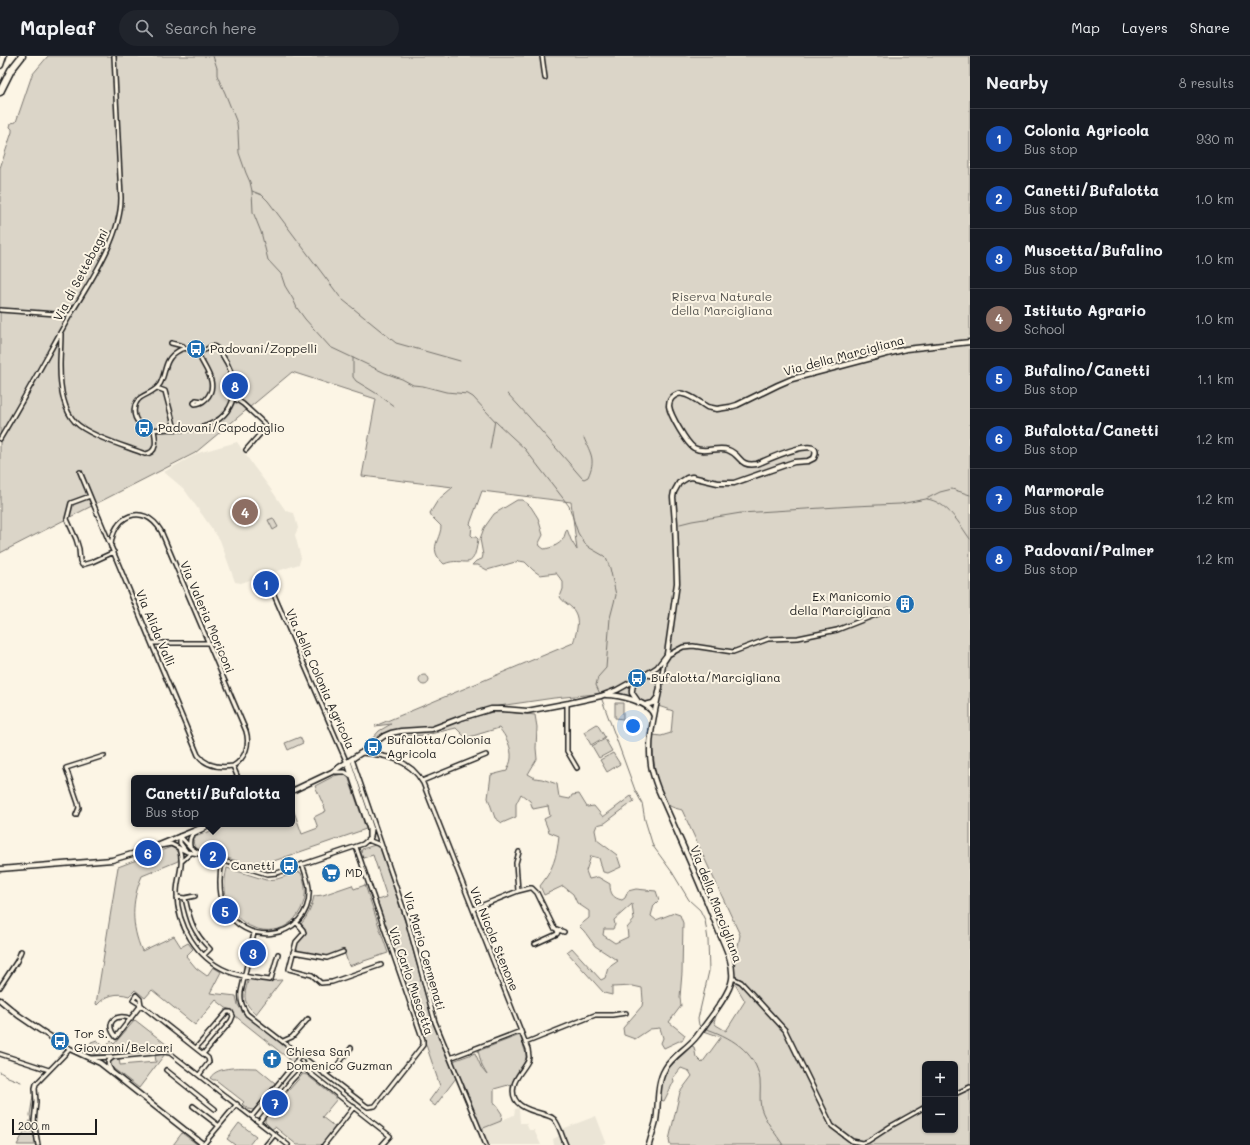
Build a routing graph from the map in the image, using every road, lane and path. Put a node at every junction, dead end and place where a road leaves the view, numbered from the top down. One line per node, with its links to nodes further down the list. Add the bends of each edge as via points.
1 (3, 56): 5 (highway)
2 (22, 56): 7 (highway, via 11,70)
3 (114, 56): 9 (street, Via di Settebagni, via 121,198 118,225 106,253)
4 (542, 56): 6 (street)
5 (0, 65)
6 (545, 78)
7 (0, 92)
8 (0, 310): 9 (street)
9 (70, 316): 10 (street, Via di Settebagni)
10 (62, 331): 13 (street, Via di Settebagni); 14 (street)
11 (970, 342): 32 (street, Via della Marcigliana, via 906,349 805,375 723,409 707,407 683,394 676,394 670,399 672,416 690,444 700,450 725,449 735,454 741,462 750,465 802,447 811,447 816,452 810,460 794,462 734,483 718,483 692,477 679,483 673,497 676,589)
12 (171, 343): 15 (street)
13 (54, 344): 14 (street); 22 (street, Via di Settebagni)
14 (62, 347): 21 (street, via 60,366 63,395 70,415 76,422 101,437 145,454 150,453 155,447)
15 (184, 348): 16 (street); 17 (street, via 168,360)
16 (197, 351): 18 (street, via 212,346 219,350 232,375); 19 (street, via 212,380 210,393)
17 (157, 388): 20 (street, via 166,391); 21 (street, via 139,400 134,411 138,422)
18 (234, 398): 20 (street, via 231,406 215,421 202,427); 23 (street, via 267,426)
19 (203, 401)
20 (175, 429): 21 (street)
21 (154, 430)
22 (0, 439)
23 (246, 450)
24 (80, 472): 25 (street, Via Alida Valli)
25 (90, 496): 26 (street, Via Alida Valli); 27 (street, via 71,503 66,519 76,539 80,561 82,565)
26 (111, 547): 27 (street, Via Alida Valli); 30 (street, Via Valeria Moriconi, via 114,530 126,517 140,514 153,521 161,531)
27 (114, 552): 31 (street, Via Alida Valli)
28 (268, 581): 44 (street, Via della Colonia Agricola)
29 (888, 610): 32 (street, via 837,630 798,638 768,640 739,651 729,652 692,646)
30 (209, 642): 31 (street); 45 (street, Via Valeria Moriconi, via 247,735 246,751)
31 (152, 643): 45 (street, Via Alida Valli, via 198,754 203,761 211,765)
32 (668, 654): 33 (street); 35 (street, Via della Marcigliana, via 664,662)
33 (646, 675): 34 (street); 35 (street, via 656,677)
34 (638, 679): 36 (street); 39 (street, via 631,691)
35 (660, 687): 37 (street, Via della Marcigliana)
36 (601, 696): 38 (street); 39 (street, via 618,696)
37 (658, 696): 39 (street, via 653,704); 40 (street, Via della Marcigliana)
38 (567, 704): 41 (street, via 527,711 493,709 432,729 396,732 386,735); 46 (street, via 567,751)
39 (641, 704): 40 (street, via 652,711)
40 (654, 720): 92 (street, Via della Marcigliana, via 650,750 652,770 731,965)
41 (361, 753): 44 (street); 50 (street, Via Nicola Stenone, via 399,760)
42 (486, 755): 50 (street)
43 (104, 756): 53 (street, via 66,768 78,803)
44 (350, 761): 47 (street); 49 (street); 52 (street); 57 (street, Via Mario Cermenati)
45 (233, 766): 48 (street)
46 (577, 768)
47 (332, 772): 49 (street, via 343,771); 51 (street)
48 (237, 775)
49 (351, 776): 52 (street)
50 (422, 781): 79 (street, Via Nicola Stenone)
51 (295, 790)
52 (363, 808): 56 (street); 60 (street, via 370,833)
53 (76, 815)
54 (204, 827): 58 (street)
55 (206, 827): 65 (street, via 192,835)
56 (372, 829): 57 (street); 60 (street)
57 (378, 833): 59 (street, Via Mario Cermenati)
58 (180, 836): 63 (street); 65 (street); 67 (street, via 180,843)
59 (380, 838): 61 (street); 66 (street, Via Mario Cermenati)
60 (368, 840): 61 (street); 62 (street)
61 (374, 842): 66 (street)
62 (356, 847): 73 (street); 117 (street, Via Carlo Muscetta, via 423,1045 375,1106 368,1107)
63 (152, 848): 64 (street, via 170,844); 74 (street, via 106,861)
64 (179, 848): 67 (street); 71 (street)
65 (191, 848): 70 (street)
66 (383, 848): 110 (street, Via Mario Cermenati, via 407,919 435,1022)
67 (187, 852): 69 (street)
68 (519, 852): 75 (street, via 516,863)
69 (192, 853): 70 (street); 71 (street)
70 (200, 854): 72 (street)
71 (182, 861): 77 (street, via 177,882)
72 (222, 861): 73 (street, via 269,874); 83 (street, via 220,884 225,905 238,923)
73 (302, 864): 80 (street, via 309,895 305,910)
74 (0, 869)
75 (518, 891): 79 (street); 81 (street, via 530,888 535,890)
76 (195, 896): 78 (street)
77 (177, 897): 78 (street); 89 (street, via 187,933)
78 (185, 898): 89 (street, via 195,930 210,949)
79 (473, 909): 98 (street, Via Nicola Stenone)
80 (296, 922): 83 (street, via 278,932); 86 (street, via 304,933 296,942)
81 (556, 929): 82 (street); 84 (street, via 557,934)
82 (564, 932)
83 (254, 933): 91 (street, Via Carlo Muscetta)
84 (535, 944)
85 (21, 951): 93 (street)
86 (293, 952): 87 (street, via 327,958); 90 (street, via 289,969 312,975 321,983 332,982)
87 (343, 952)
88 (278, 954): 91 (street, via 271,979)
89 (204, 955): 91 (street, via 226,971)
90 (381, 965)
91 (244, 977): 99 (street, Via Carlo Muscetta, via 240,1000 244,1009)
92 (732, 979): 134 (street, via 741,982 785,1030 834,1128); 143 (street, Via della Marcigliana, via 728,991 698,1036 664,1071 656,1122)
93 (0, 988)
94 (0, 1000): 103 (street, via 29,1024)
95 (626, 1012): 100 (street, via 595,1015)
96 (131, 1019): 96 (street, via 125,1016 113,1020 110,1028 116,1037); 101 (street, via 141,1005)
97 (308, 1019): 99 (street, via 292,1037)
98 (521, 1031): 100 (street, Via Nicola Stenone); 110 (street)
99 (283, 1042): 104 (street, Via Carlo Muscetta)
100 (525, 1043): 142 (street, Via Nicola Stenone, via 529,1058 515,1082 514,1097 523,1107 552,1117)
101 (196, 1048): 106 (street); 106 (street, via 221,1017 231,1012 231,1020)
102 (351, 1048): 117 (street, via 335,1068)
103 (70, 1049): 108 (street); 114 (street)
104 (298, 1053): 109 (street, Via Carlo Muscetta); 111 (street)
105 (0, 1054): 114 (street)
106 (203, 1054): 118 (street, via 209,1060)
107 (114, 1057): 108 (street); 115 (street, via 108,1062); 118 (street, via 170,1053)
108 (89, 1058): 115 (street)
109 (304, 1058): 111 (street); 112 (street, Via Carlo Muscetta); 113 (street)
110 (450, 1058): 141 (street, Via Mario Cermenati)
111 (296, 1062): 113 (street); 119 (street)
112 (309, 1062): 113 (street); 117 (street, Via Carlo Muscetta)
113 (303, 1068): 120 (street); 127 (street)
114 (49, 1070): 135 (street, via 35,1088 34,1122)
115 (111, 1070): 136 (street)
116 (166, 1070): 128 (street)
117 (324, 1074)
118 (199, 1075): 125 (street)
119 (284, 1078): 120 (street); 123 (street)
120 (290, 1083): 124 (street)
121 (970, 1087): 122 (street)
122 (958, 1093)
123 (270, 1094): 124 (street, via 275,1094); 130 (street)
124 (277, 1099): 131 (street)
125 (236, 1104): 130 (street); 132 (street)
126 (193, 1106): 132 (street)
127 (354, 1107): 139 (street); 140 (street, via 390,1136)
128 (215, 1109)
129 (922, 1109): 134 (street, via 868,1141)
130 (252, 1116): 131 (street)
131 (259, 1122): 133 (street)
132 (219, 1126): 136 (street)
133 (275, 1134): 137 (street); 138 (street)
134 (852, 1141): 144 (street)
135 (38, 1145)
136 (203, 1145)
137 (266, 1145)
138 (288, 1145)
139 (324, 1145)
140 (382, 1145)
141 (486, 1145)
142 (566, 1145)
143 (649, 1145)
144 (854, 1145)

